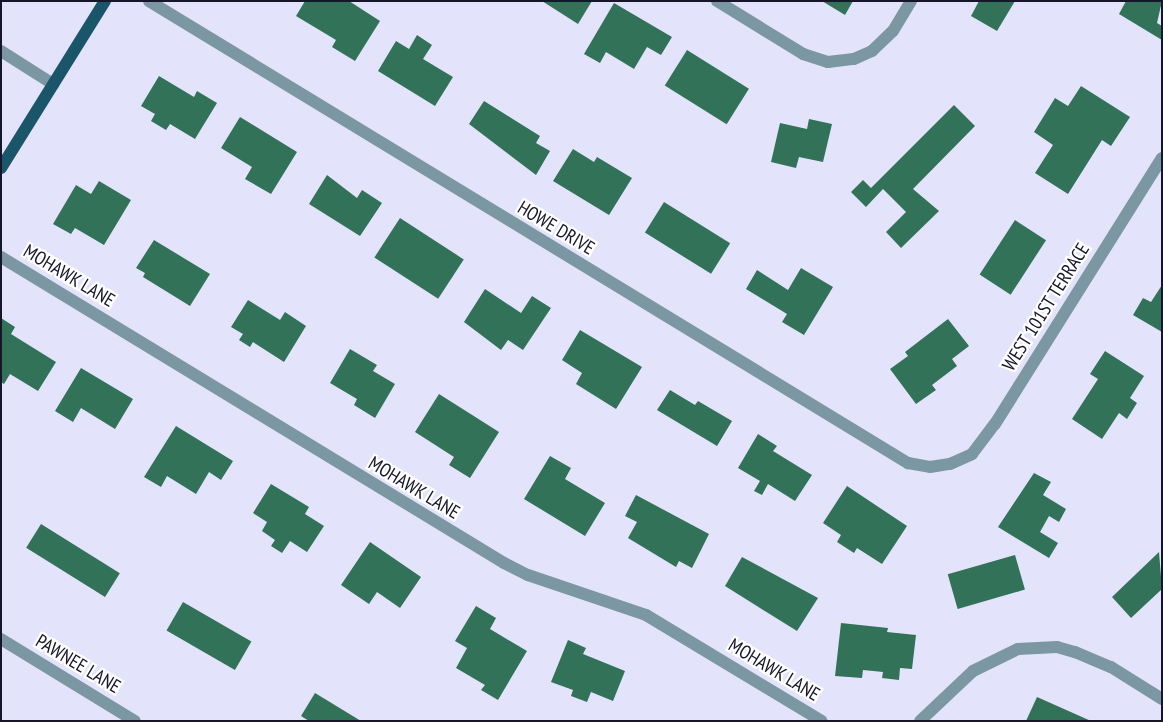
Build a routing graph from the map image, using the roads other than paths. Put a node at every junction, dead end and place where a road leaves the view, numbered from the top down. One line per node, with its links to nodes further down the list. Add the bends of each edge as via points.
1 (105, 1): 6 (main road)
2 (149, 1): 10 (street, HOWE DRIVE, via 908,463 930,467)
3 (717, 1): 4 (street, via 803,54 828,62 854,59 872,52 892,31)
4 (911, 1)
5 (1, 52): 6 (street)
6 (53, 84): 8 (main road)
7 (1162, 158): 10 (street, WEST 101ST TERRACE, via 995,424 972,454)
8 (1, 168)
9 (1, 257): 14 (street, MOHAWK LANE, via 504,563 528,575 646,615)
10 (950, 464)
11 (1, 639): 13 (street, PAWNEE LANE)
12 (1162, 698): 15 (street, via 1111,667 1076,652 1057,648 1018,649 973,671)
13 (135, 721)
14 (822, 721)
15 (920, 721)

